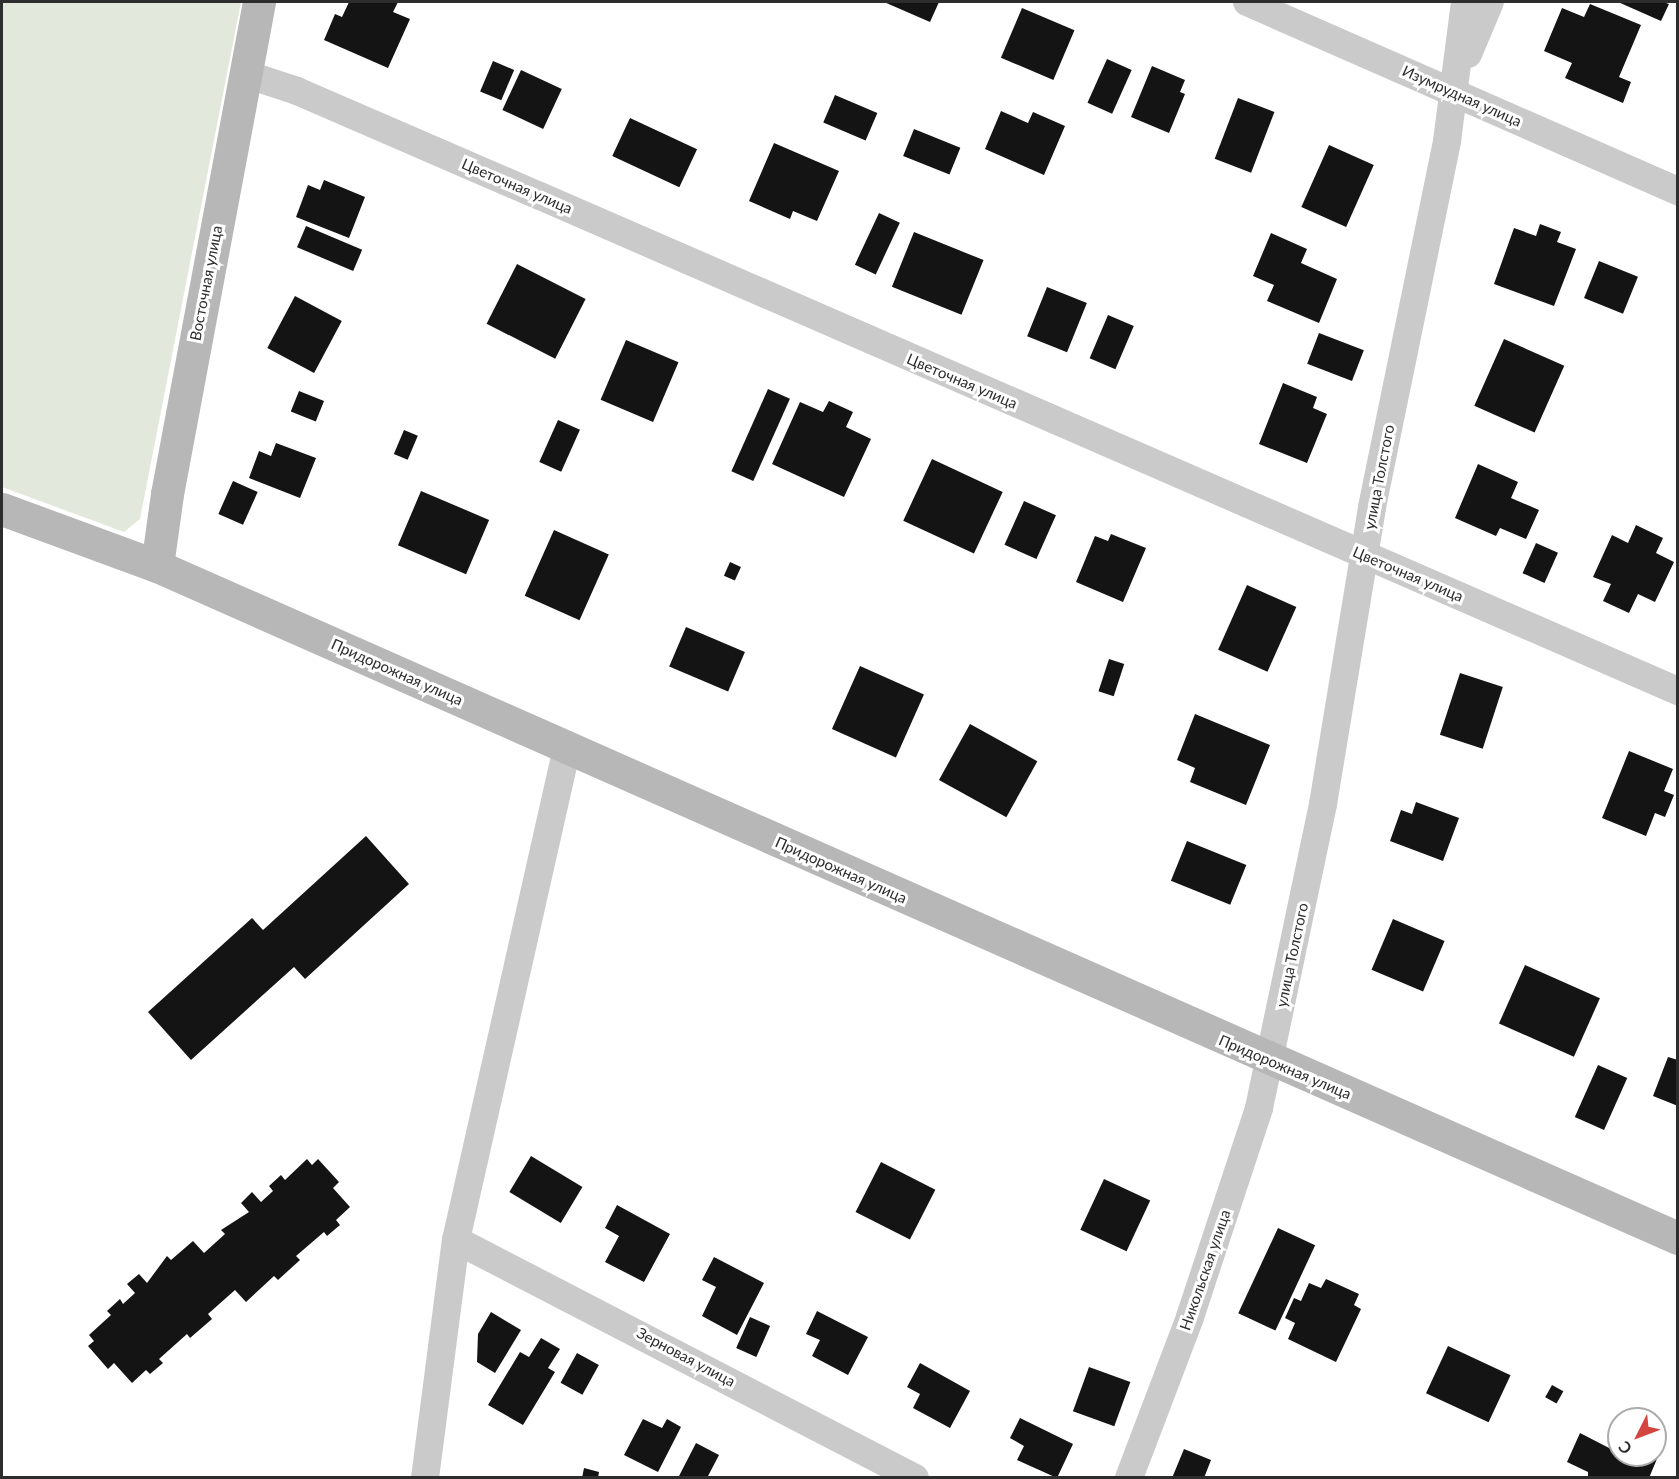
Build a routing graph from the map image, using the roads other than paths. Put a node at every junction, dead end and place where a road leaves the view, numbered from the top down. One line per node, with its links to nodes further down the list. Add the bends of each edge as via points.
1 (260, 2): 5 (street, Восточная улица)
2 (1250, 2): 6 (street, Изумрудная улица)
3 (1465, 2): 6 (street, улица Толстого)
4 (1490, 2): 6 (street)
5 (246, 74): 9 (street, Цветочная улица, via 382,127); 10 (street, Восточная улица, via 166,494)
6 (1452, 92): 7 (street, Изумрудная улица); 9 (street, улица Толстого, via 1447,141)
7 (1677, 191)
8 (2, 509): 10 (street, Придорожная улица)
9 (1365, 555): 11 (street, Цветочная улица); 13 (street, улица Толстого, via 1323,804)
10 (157, 566): 12 (street, Придорожная улица)
11 (1677, 691)
12 (567, 748): 13 (street, Придорожная улица); 15 (street)
13 (1269, 1059): 14 (street, Придорожная улица); 18 (street, Никольская улица, via 1259,1108 1190,1317)
14 (1677, 1238)
15 (456, 1240): 16 (street); 17 (street, Зерновая улица)
16 (425, 1478)
17 (915, 1478)
18 (1130, 1478)

